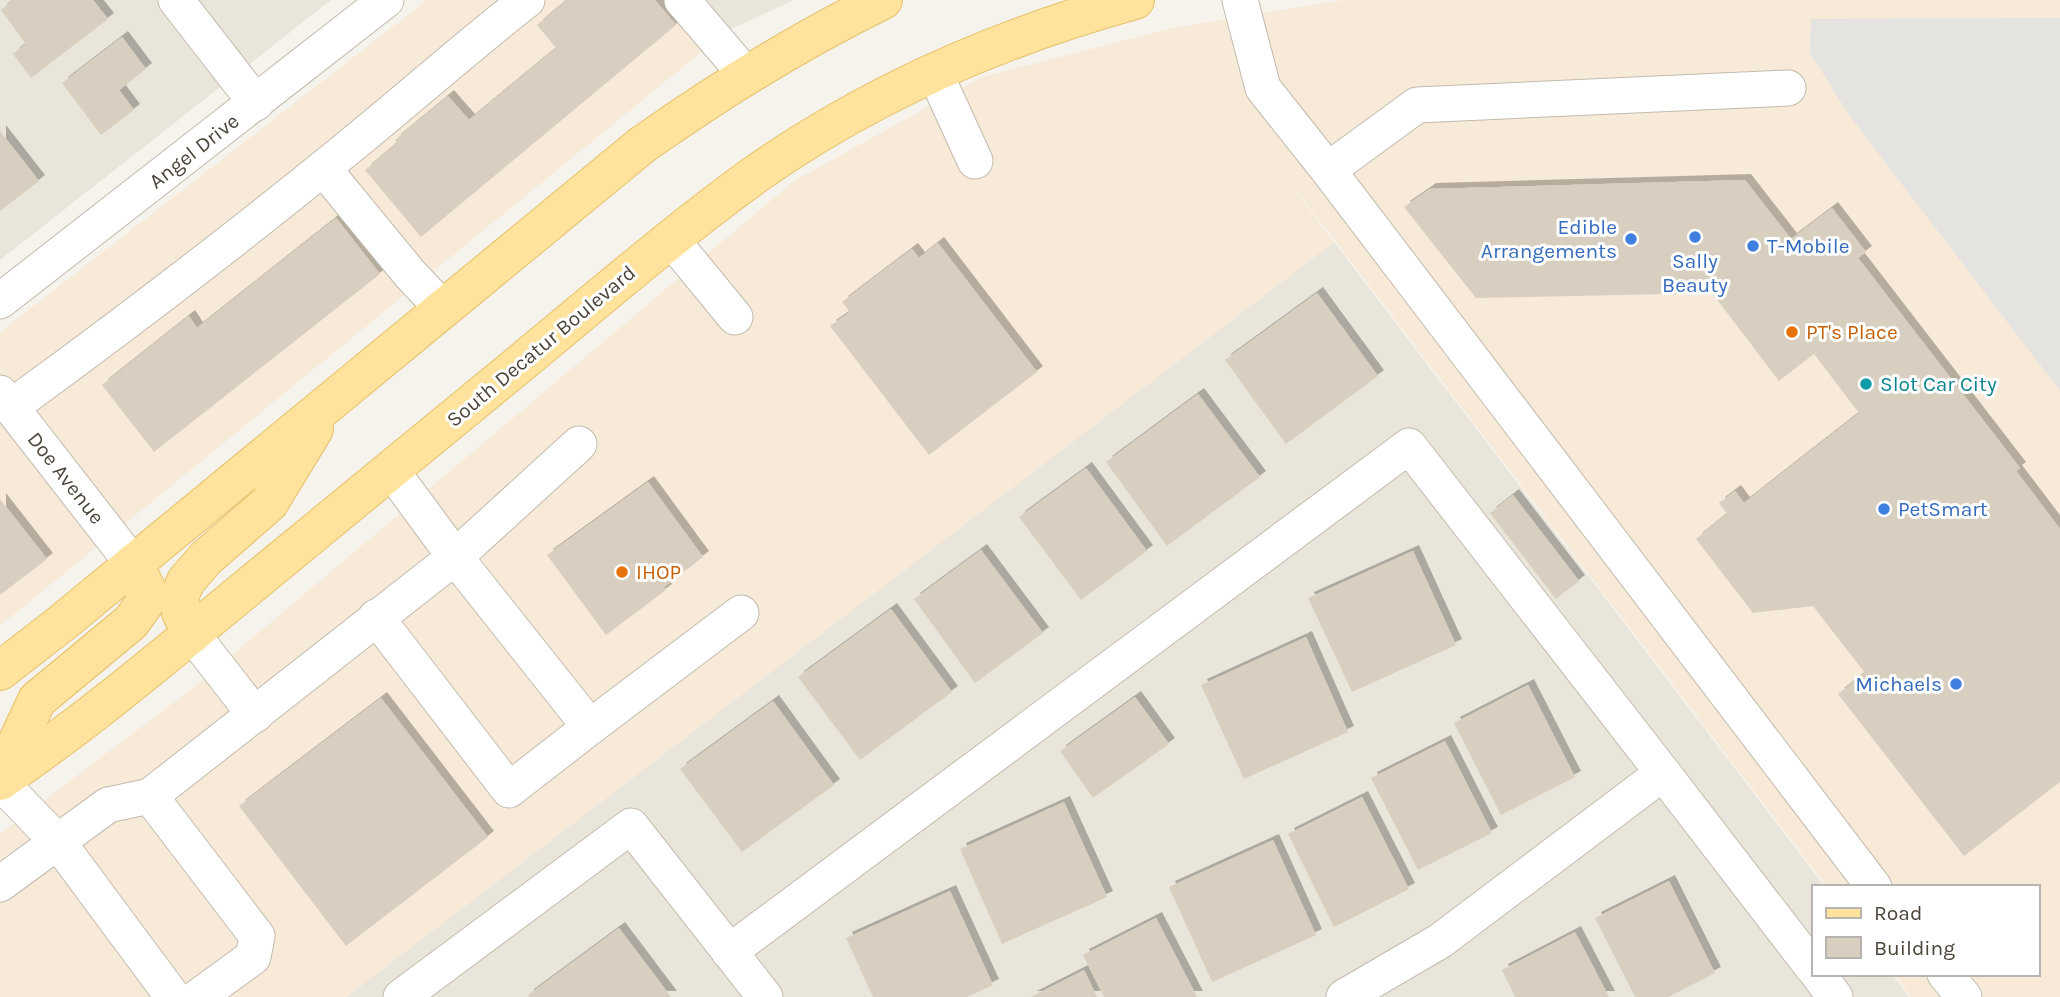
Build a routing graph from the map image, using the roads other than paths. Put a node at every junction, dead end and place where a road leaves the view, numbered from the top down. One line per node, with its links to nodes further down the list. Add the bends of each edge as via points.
1 (176, 0): 11 (street)
2 (386, 0): 11 (street, Angel Drive)
3 (527, 0): 13 (street)
4 (682, 0): 9 (street)
5 (883, 0): 9 (main road)
6 (1135, 0): 8 (main road, South Decatur Boulevard, via 1048,26)
7 (1240, 0): 14 (street, via 1263,88)
8 (935, 73): 12 (street); 15 (main road, South Decatur Boulevard, via 878,101 758,173)
9 (746, 75): 17 (main road, via 642,145)
10 (1788, 88): 14 (street, via 1417,105)
11 (256, 103): 16 (street, Angel Drive)
12 (975, 161)
13 (323, 168): 17 (street); 19 (street, via 148,305)
14 (1328, 170): 36 (street)
15 (671, 239): 18 (street); 22 (main road, South Decatur Boulevard)
16 (0, 301)
17 (443, 309): 20 (main road)
18 (734, 317)
19 (6, 400): 24 (street, Doe Avenue)
20 (330, 403): 24 (main road); 27 (main road, via 269,503 186,581 179,597)
21 (579, 444): 23 (street)
22 (391, 470): 23 (street); 27 (main road, South Decatur Boulevard)
23 (455, 557): 26 (street); 30 (street)
24 (133, 564): 28 (main road); 32 (main road, via 146,588 144,604 131,622 37,700)
25 (741, 613): 30 (street)
26 (376, 617): 29 (street); 30 (street, via 509,790)
27 (192, 634): 29 (street); 32 (main road, South Decatur Boulevard)
28 (0, 671)
29 (255, 715): 33 (street)
30 (590, 727)
31 (1663, 773): 37 (street, via 1409,446); 38 (street); 45 (street, via 1440,941)
32 (0, 781): 34 (street)
33 (150, 796): 34 (street, via 108,805); 42 (street, via 257,936 253,957)
34 (58, 842): 35 (street); 41 (street)
35 (0, 884)
36 (1872, 885)
37 (729, 952): 43 (street, via 631,826); 44 (street)
38 (1812, 967)
39 (1819, 976): 46 (street)
40 (1946, 976): 47 (street)
41 (173, 997)
42 (198, 997)
43 (401, 997)
44 (765, 997)
45 (1344, 997)
46 (1835, 997)
47 (1964, 997)

